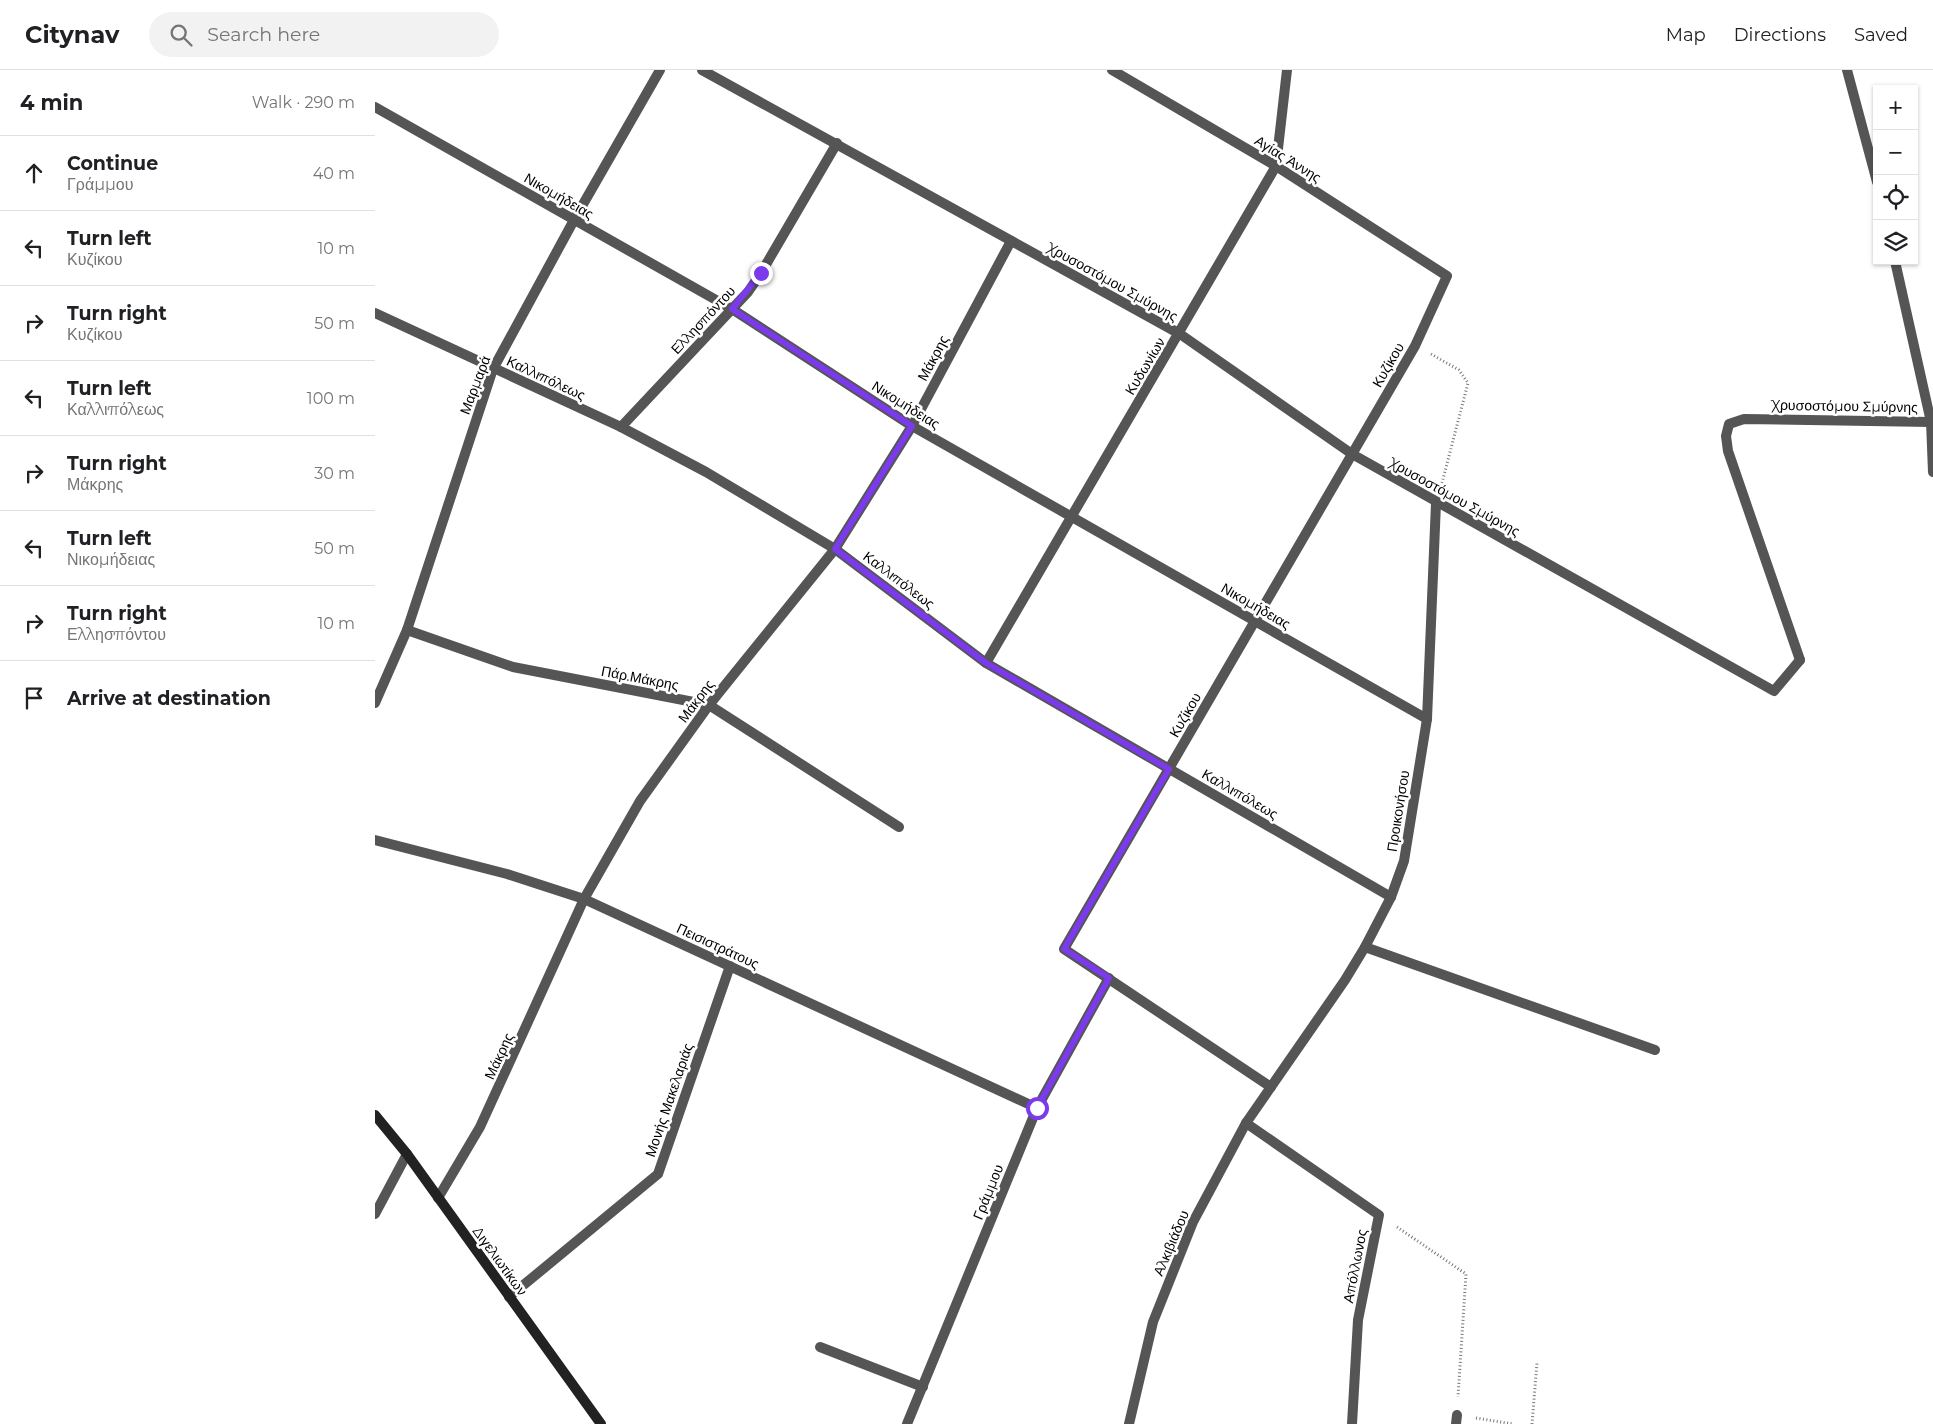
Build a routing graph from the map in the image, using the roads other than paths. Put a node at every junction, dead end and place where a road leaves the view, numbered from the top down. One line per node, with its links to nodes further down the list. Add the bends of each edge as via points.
1 (660, 70): 10 (street, Μαρμαρά)
2 (702, 70): 7 (street, Χρυσοστόμου Σμύρνης)
3 (1112, 70): 8 (street, Αγίας Άννης)
4 (1287, 70): 8 (street, Κυδωνίων)
5 (1847, 70): 9 (street)
6 (375, 107): 10 (street, Νικομήδειας)
7 (837, 143): 11 (street, Χρυσοστόμου Σμύρνης); 14 (street, Ελλησπόντου, via 761,273)
8 (1276, 166): 13 (street, Αγίας Άννης); 16 (street, Κυδωνίων)
9 (1875, 175)
10 (574, 220): 14 (street, Νικομήδειας); 17 (street, Μαρμαρά)
11 (1011, 241): 16 (street, Χρυσοστόμου Σμύρνης); 19 (street, Μάκρης)
12 (1896, 265): 18 (street)
13 (1447, 276): 21 (street, Κυζίκου, via 1415,346)
14 (732, 309): 19 (street, Νικομήδειας); 20 (street, Ελλησπόντου)
15 (375, 313): 17 (street, Καλλιπόλεως)
16 (1180, 334): 21 (street, Χρυσοστόμου Σμύρνης); 24 (street, Κυδωνίων)
17 (493, 369): 20 (street, Καλλιπόλεως); 27 (street, Μαρμαρά)
18 (1931, 422): 22 (street); 23 (street, Χρυσοστόμου Σμύρνης, via 1743,419 1729,424 1726,436 1728,451 1801,660 1774,691)
19 (912, 426): 24 (street, Νικομήδειας); 25 (street, Μάκρης)
20 (621, 427): 25 (street, Καλλιπόλεως, via 706,472)
21 (1352, 454): 23 (street, Χρυσοστόμου Σμύρνης); 26 (street, Κυζίκου)
22 (1933, 472)
23 (1436, 503): 31 (street, Προικονήσου)
24 (1071, 516): 26 (street, Νικομήδειας); 28 (street, Κυδωνίων)
25 (835, 549): 28 (street, Καλλιπόλεως); 30 (street, Μάκρης)
26 (1255, 621): 31 (street, Νικομήδειας); 32 (street, Κυζίκου)
27 (407, 630): 29 (street, Μαρμαρά); 30 (street, Πάρ.Μάκρης, via 513,667)
28 (986, 663): 32 (street, Καλλιπόλεως)
29 (375, 703)
30 (709, 705): 33 (street, Πάρ.Μάκρης); 36 (street, Μάκρης, via 640,801)
31 (1427, 719): 35 (street, Προικονήσου, via 1403,861)
32 (1169, 769): 35 (street, Καλλιπόλεως); 39 (street, Κυζίκου, via 1064,949)
33 (899, 827)
34 (375, 840): 36 (street, Πεισιστράτους, via 507,874)
35 (1391, 897): 37 (street, Προικονήσου)
36 (584, 900): 38 (street, Πεισιστράτους); 46 (street, Μάκρης, via 480,1127)
37 (1365, 947): 40 (street); 41 (street, Προικονήσου)
38 (730, 966): 42 (street, Πεισιστράτους); 48 (street, Μονής Μακελαριάς, via 657,1174)
39 (1109, 978): 41 (street, Κυζίκου); 42 (street, Γράμμου)
40 (1655, 1050)
41 (1271, 1087): 44 (street, Αλκιβιάδου)
42 (1037, 1108): 50 (street, Γράμμου)
43 (375, 1115): 45 (main road, Διγελιωτίκων)
44 (1246, 1123): 53 (street, Αλκιβιάδου, via 1193,1222 1153,1322); 54 (street, Απόλλωνος, via 1379,1215 1358,1320)
45 (407, 1154): 46 (main road, Διγελιωτίκων); 47 (street)
46 (438, 1198): 48 (main road, Διγελιωτίκων)
47 (375, 1214)
48 (509, 1296): 51 (main road, Διγελιωτίκων)
49 (820, 1347): 50 (street)
50 (923, 1387): 52 (street, Γράμμου)
51 (601, 1424)
52 (907, 1424)
53 (1129, 1424)
54 (1352, 1424)

